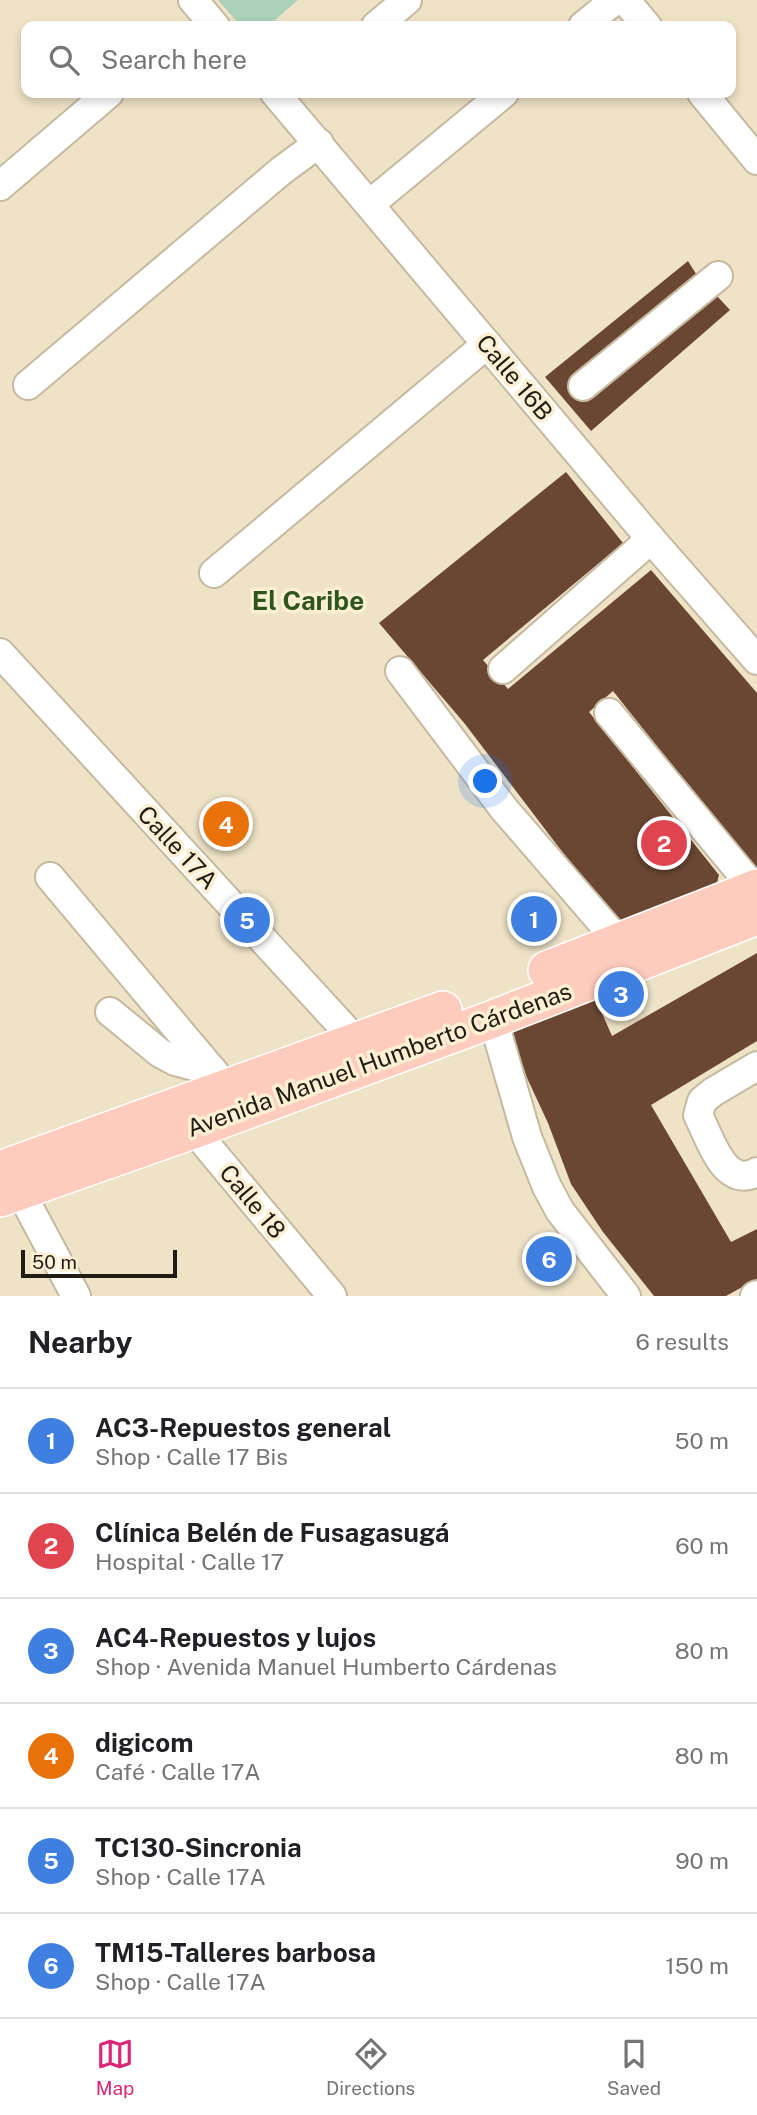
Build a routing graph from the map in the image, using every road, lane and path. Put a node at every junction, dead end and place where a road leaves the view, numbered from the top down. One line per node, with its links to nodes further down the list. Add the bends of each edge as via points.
1 (407, 0): 4 (street)
2 (615, 0): 5 (street)
3 (625, 0): 6 (street)
4 (382, 21)
5 (589, 21)
6 (643, 21)
7 (103, 98): 13 (street)
8 (286, 98): 11 (street, Calle 16B)
9 (498, 98): 14 (street)
10 (706, 98): 12 (street)
11 (318, 143): 14 (street, Calle 16B); 17 (street)
12 (757, 160)
13 (0, 186)
14 (370, 204): 16 (street, Calle 16B)
15 (718, 276): 18 (street)
16 (487, 344): 19 (street, Calle 16B, via 552,408); 20 (street)
17 (28, 385)
18 (583, 386)
19 (650, 538): 22 (street, Calle 16B); 23 (street)
20 (214, 573)
21 (0, 653): 31 (street, Calle 17A)
22 (757, 660)
23 (503, 669)
24 (400, 671): 28 (street, via 504,809)
25 (609, 713): 27 (street)
26 (51, 877): 33 (street)
27 (756, 896): 28 (main road, Avenida Manuel Humberto Cárdenas); 30 (main road, Avenida Manuel Humberto Cárdenas)
28 (619, 942): 31 (main road, Avenida Manuel Humberto Cárdenas)
29 (110, 1012): 33 (street, via 160,1053)
30 (493, 1018): 34 (main road, Avenida Manuel Humberto Cárdenas); 39 (street, via 527,1137 547,1187 560,1211)
31 (356, 1041): 33 (main road, Avenida Manuel Humberto Cárdenas)
32 (757, 1066): 35 (street, via 702,1101 698,1115 723,1165 733,1175 748,1177)
33 (220, 1079): 34 (main road, Avenida Manuel Humberto Cárdenas)
34 (183, 1118): 36 (main road, Avenida Manuel Humberto Cárdenas); 38 (street, Calle 18)
35 (757, 1172)
36 (7, 1186): 37 (street)
37 (76, 1296)
38 (332, 1296)
39 (626, 1296)

